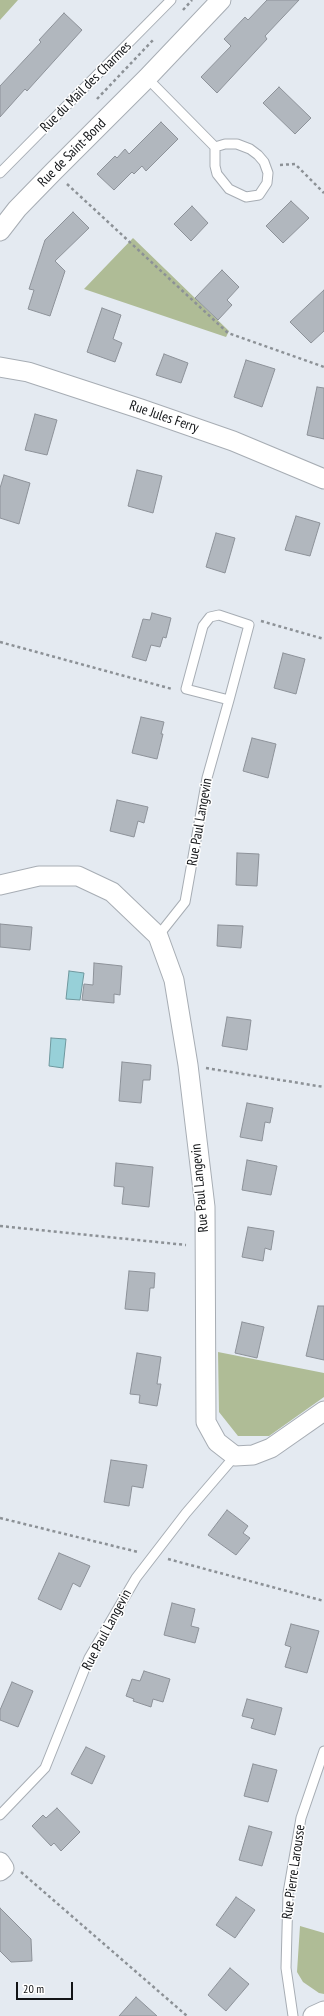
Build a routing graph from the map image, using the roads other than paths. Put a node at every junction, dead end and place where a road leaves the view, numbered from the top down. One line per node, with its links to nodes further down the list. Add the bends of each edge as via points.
1 (172, 0): 5 (lane, Rue du Mail des Charmes)
2 (221, 0): 3 (street, Rue de Saint-Bond)
3 (147, 78): 4 (lane); 6 (street, Rue de Saint-Bond, via 53,172)
4 (215, 147): 4 (lane, via 237,144 258,155 268,173 263,190 252,197 229,189 215,166)
5 (0, 173)
6 (0, 231)
7 (0, 367): 8 (street, Rue Jules Ferry, via 57,381 148,411 233,441)
8 (324, 479)
9 (229, 700): 9 (lane, Rue Paul Langevin, via 186,689 203,626 210,617 219,615 249,625); 11 (lane, Rue Paul Langevin, via 207,778 185,902)
10 (0, 885): 11 (street, Rue Paul Langevin, via 39,876 78,876 112,892)
11 (158, 936): 13 (street, Rue Paul Langevin, via 174,980 188,1065 205,1207 206,1422 217,1442)
12 (324, 1411): 13 (street, via 271,1448 253,1455)
13 (235, 1456): 16 (lane, Rue Paul Langevin, via 136,1578 90,1658 45,1768)
14 (324, 1751): 15 (lane, Rue Pierre Larousse)
15 (320, 1780): 18 (lane, Rue Pierre Larousse, via 301,1818 288,1893 286,1968)
16 (0, 1815)
17 (324, 2011): 19 (street)
18 (293, 2016)
19 (313, 2016)

